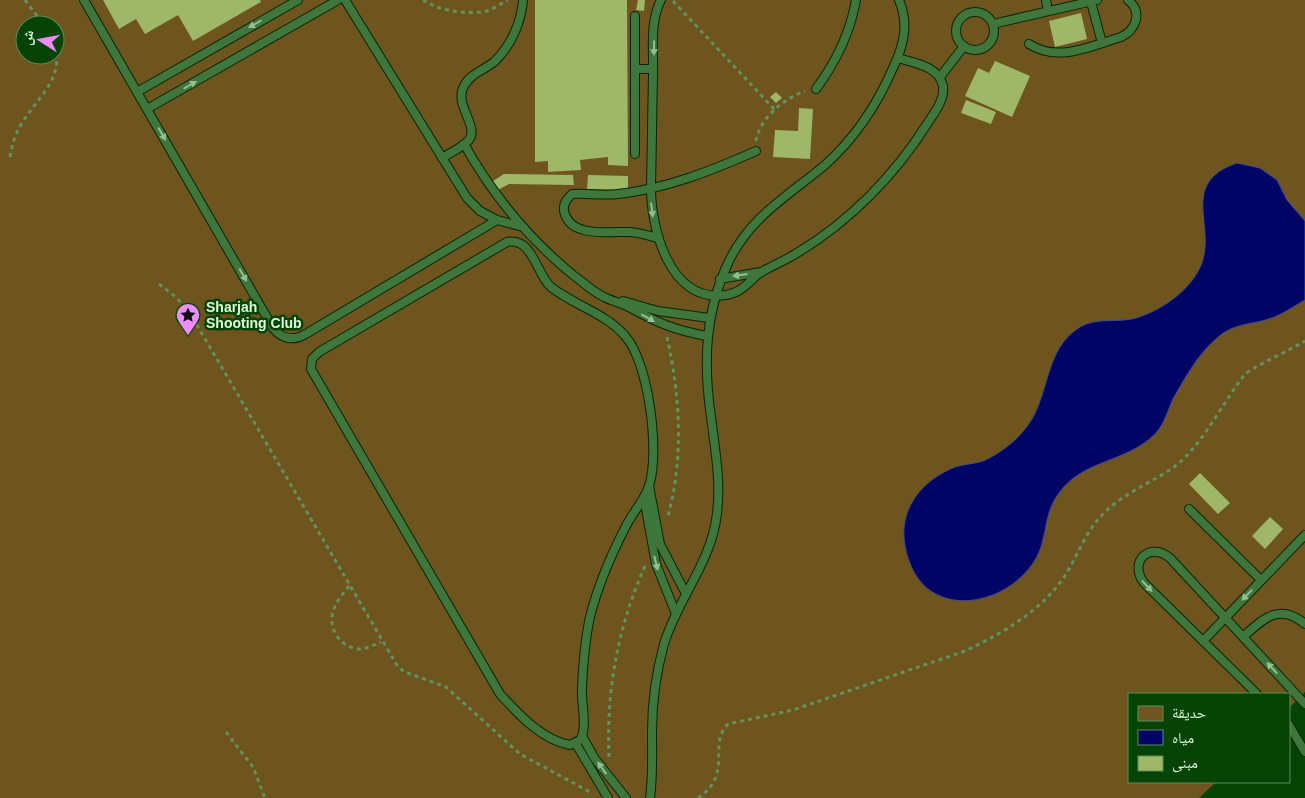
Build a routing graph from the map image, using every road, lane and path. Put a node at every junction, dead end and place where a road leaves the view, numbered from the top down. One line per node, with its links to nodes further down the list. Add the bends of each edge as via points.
1 (24, 0): 17 (path)
2 (84, 0): 29 (lane)
3 (298, 0): 29 (lane, one-way to 29)
4 (338, 0): 30 (lane, one-way to 4)
5 (345, 0): 36 (lane)
6 (423, 0): 7 (path, via 434,7 461,12 487,10)
7 (508, 0)
8 (523, 0): 32 (lane, via 518,24 504,50 462,88 462,105 472,131)
9 (661, 0): 26 (lane, one-way to 26, via 654,28)
10 (672, 0): 31 (path)
11 (856, 0): 28 (lane, via 844,44)
12 (899, 0): 23 (lane, via 905,20 904,40)
13 (1046, 0): 16 (lane)
14 (1128, 0): 20 (lane, via 1136,10 1134,27 1128,34)
15 (1094, 1): 16 (lane); 20 (lane)
16 (1048, 11): 19 (lane)
17 (36, 15)
18 (635, 16): 25 (lane)
19 (993, 24): 22 (lane, via 990,44 978,50); 22 (lane, via 984,14 964,16 957,28 957,35)
20 (1102, 43): 21 (lane, via 1058,54 1038,50)
21 (1030, 44)
22 (964, 46): 27 (lane)
23 (898, 58): 27 (lane, via 932,69); 42 (lane, via 868,116 848,142 752,225 734,250)
24 (56, 65): 35 (path, via 48,87 13,140)
25 (635, 69): 26 (lane); 34 (lane)
26 (653, 69): 37 (lane)
27 (940, 77): 41 (lane, via 943,97 916,141 891,173 831,230)
28 (816, 90): 31 (path, via 796,94)
29 (137, 92): 30 (lane)
30 (147, 109): 38 (lane, one-way to 38, via 278,334 291,339 298,338)
31 (775, 110): 33 (path, via 759,129)
32 (464, 144): 36 (lane); 39 (lane, via 492,189)
33 (756, 150): 37 (lane, via 699,175)
34 (635, 154)
35 (10, 157)
36 (442, 158): 38 (lane, via 467,198 480,211)
37 (651, 188): 40 (lane, one-way to 40); 40 (lane, via 616,195 572,194 564,207 570,221 587,231 639,233)
38 (497, 220): 39 (lane, via 520,226)
39 (526, 231): 45 (lane, via 563,266)
40 (657, 238): 44 (lane, via 673,269 684,281 698,291)
41 (761, 272): 42 (lane, one-way to 42); 44 (lane, via 740,290)
42 (720, 279): 44 (lane)
43 (159, 284): 57 (path, via 191,315)
44 (714, 296): 46 (lane)
45 (604, 297): 46 (lane); 47 (lane, one-way to 47)
46 (709, 318): 48 (lane)
47 (664, 326): 48 (lane); 53 (path, via 674,370 678,414 678,458)
48 (707, 336): 58 (lane, via 707,381 718,452 717,516 710,546)
49 (1305, 341): 78 (path, via 1245,374 1191,450 1174,466 1103,513 1043,604 965,651 793,710 728,724 722,730 718,776 711,788)
50 (649, 486): 51 (lane); 58 (lane, via 660,544); 70 (lane, via 653,461 648,392 638,354 614,324 547,284 527,249 520,243 511,241 503,244 312,359 313,374 500,694 547,735 563,744)
51 (644, 498): 55 (lane); 69 (lane, via 614,548 590,618 583,666)
52 (1190, 509): 56 (lane)
53 (667, 519)
54 (1305, 535): 56 (lane)
55 (653, 547): 59 (lane, one-way to 59, via 662,581); 72 (path, via 634,591 614,665 608,732)
56 (1261, 580): 60 (lane, one-way to 60)
57 (349, 586): 64 (path); 64 (path, via 334,607 333,629 348,646 359,649)
58 (686, 594): 59 (lane)
59 (676, 614): 77 (lane, via 665,642 654,694)
60 (1226, 618): 62 (lane); 63 (lane); 63 (lane, one-way to 63, via 1164,553 1147,553 1138,567 1139,576)
61 (1305, 624): 62 (lane, via 1288,614 1277,613 1267,616)
62 (1243, 637): 66 (lane, one-way to 62)
63 (1203, 641): 65 (lane)
64 (381, 642): 73 (path, via 398,667 446,687 520,754)
65 (1256, 693)
66 (1305, 704)
67 (1290, 727): 71 (lane)
68 (226, 732): 74 (path, via 253,767)
69 (582, 736): 70 (lane); 72 (lane, one-way to 69)
70 (576, 744): 75 (lane)
71 (1305, 752)
72 (610, 780): 76 (lane)
73 (593, 794)
74 (266, 798)
75 (608, 798)
76 (626, 798)
77 (650, 798)
78 (698, 798)

